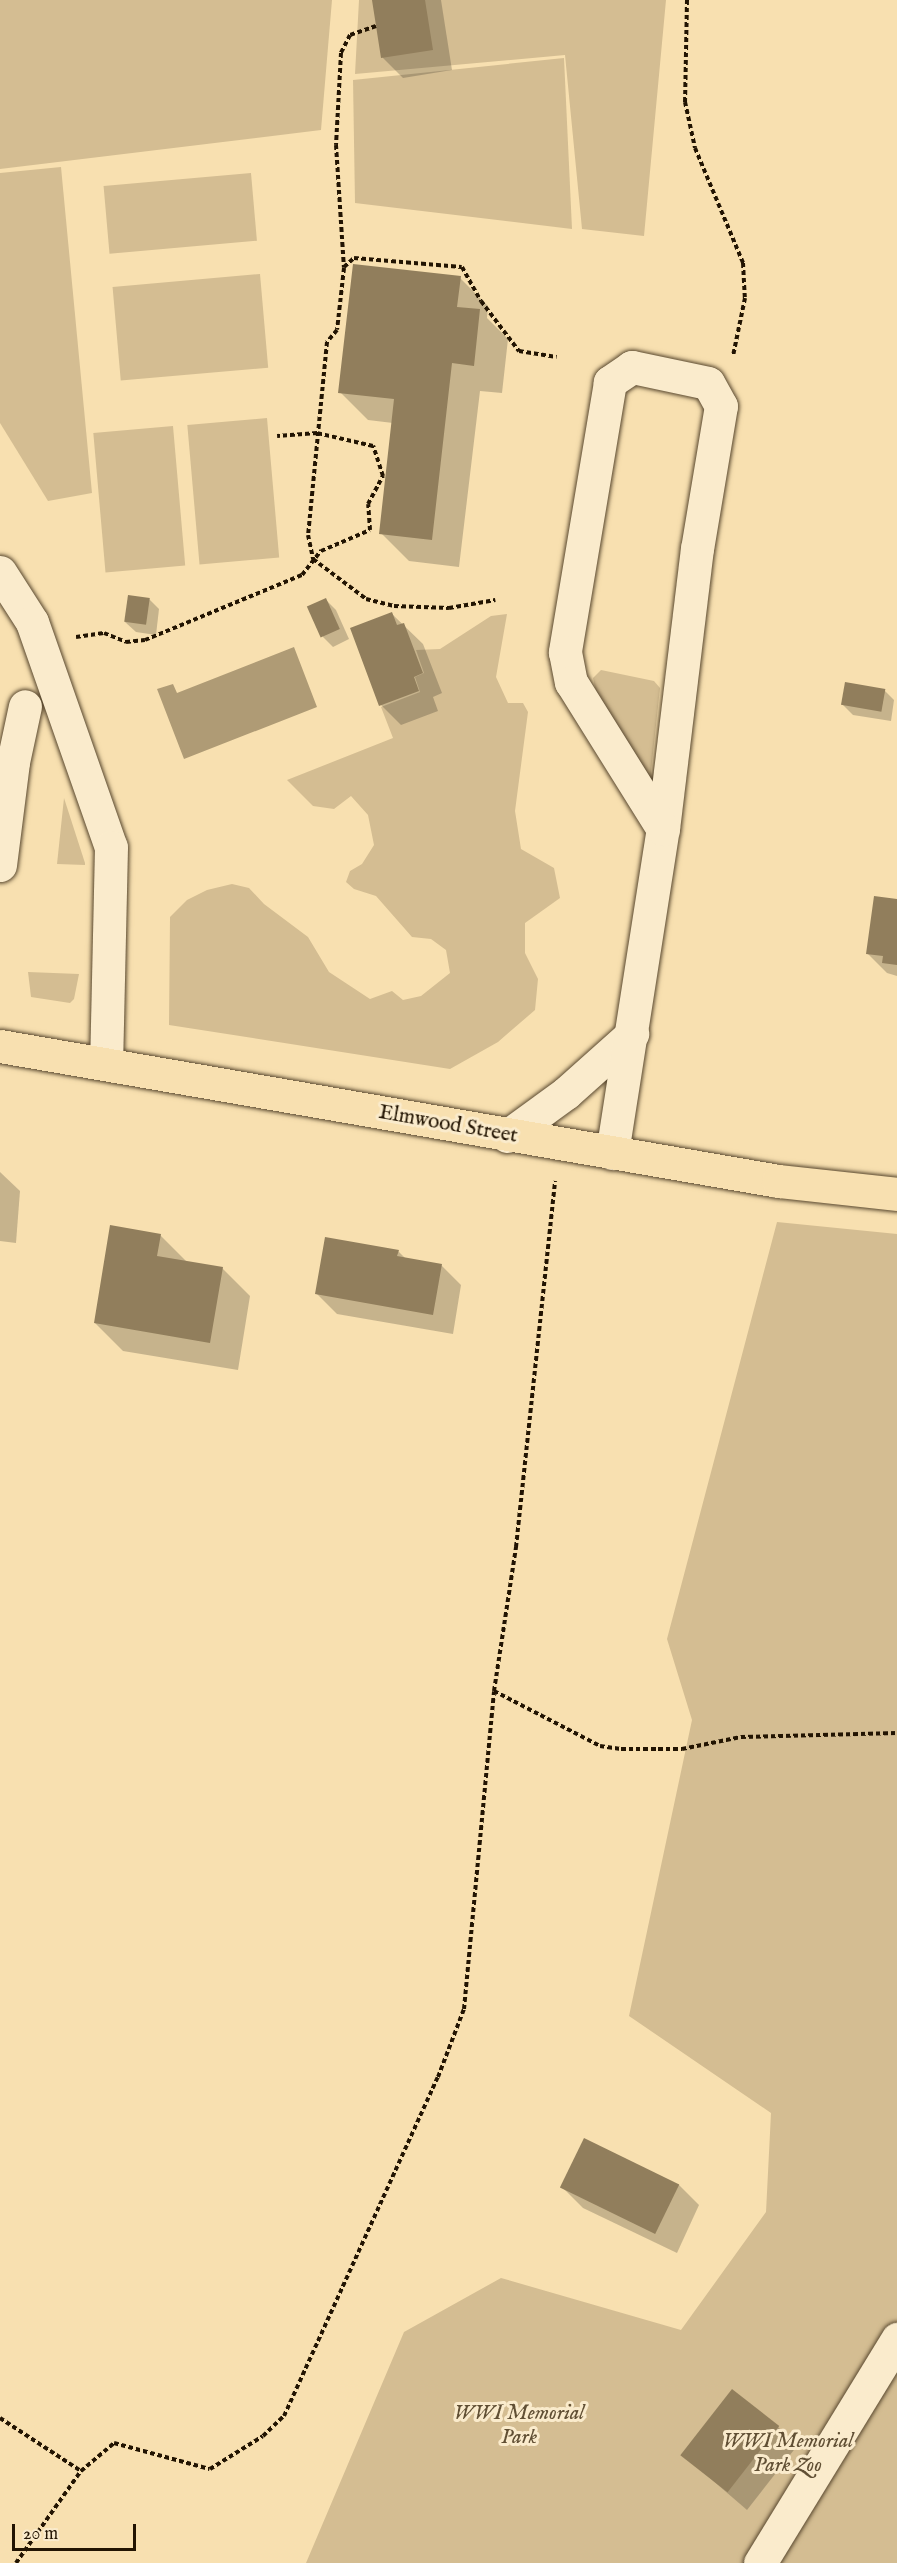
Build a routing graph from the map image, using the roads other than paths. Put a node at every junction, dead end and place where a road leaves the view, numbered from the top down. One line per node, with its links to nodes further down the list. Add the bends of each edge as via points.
1 (0, 572): 2 (lane, via 32,622)
2 (55, 692): 3 (lane); 8 (lane, via 111,847)
3 (13, 711): 5 (lane, via 13,762)
4 (663, 829): 4 (lane, via 697,549 721,406 708,382 632,367 610,382 565,652 571,682); 6 (lane)
5 (0, 865)
6 (632, 1034): 9 (lane, via 566,1093); 10 (lane)
7 (0, 1046): 8 (main road, Elmwood Street)
8 (106, 1064): 9 (main road, Elmwood Street)
9 (507, 1136): 10 (main road, Elmwood Street)
10 (612, 1153): 11 (main road, Elmwood Street, via 778,1181)
11 (897, 1194)
12 (897, 2339): 13 (lane)
13 (761, 2563)

